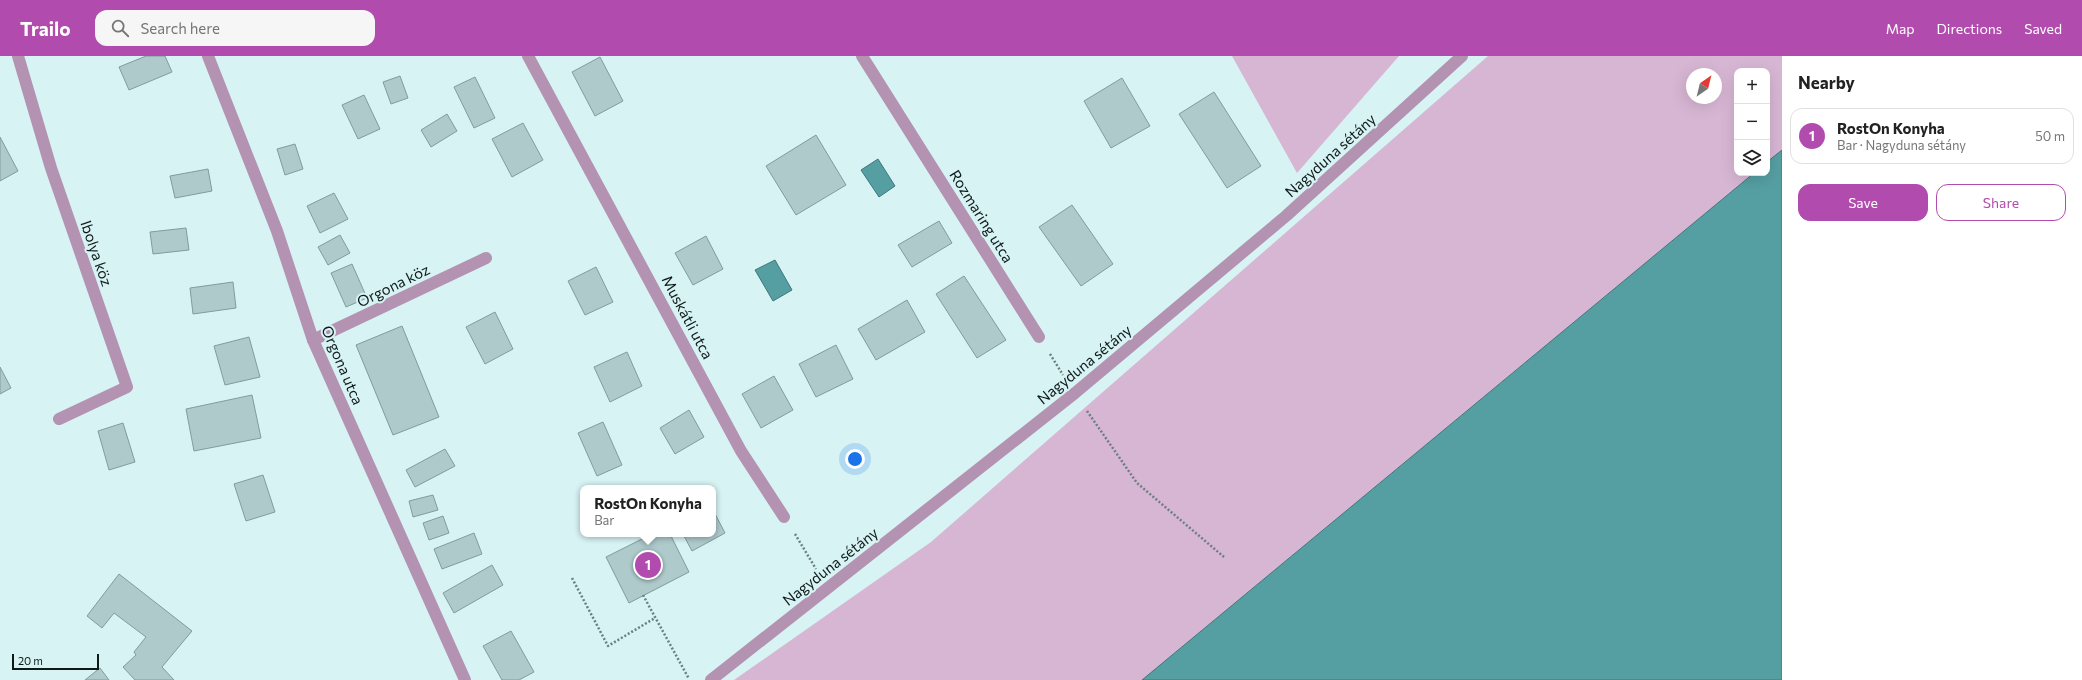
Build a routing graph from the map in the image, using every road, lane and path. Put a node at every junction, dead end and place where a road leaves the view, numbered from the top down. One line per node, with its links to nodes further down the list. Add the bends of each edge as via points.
1 (18, 56): 10 (street, Ibolya köz, via 51,168 127,387)
2 (208, 56): 8 (street, Orgona utca, via 277,231)
3 (528, 56): 11 (street, Muskátli utca, via 742,451)
4 (862, 56): 7 (street, Rozmaring utca)
5 (1462, 56): 9 (street, Nagyduna sétány, via 1286,216)
6 (486, 258): 8 (street, Orgona köz)
7 (1039, 337): 9 (path)
8 (313, 340): 17 (street, Orgona utca)
9 (1075, 393): 12 (path, via 1137,484); 14 (street, Nagyduna sétány)
10 (59, 419)
11 (784, 518): 14 (path)
12 (1224, 557)
13 (572, 578): 16 (path, via 608,646)
14 (828, 588): 19 (street, Nagyduna sétány)
15 (643, 596): 16 (path)
16 (655, 618): 18 (path)
17 (465, 680)
18 (690, 680)
19 (711, 680)

